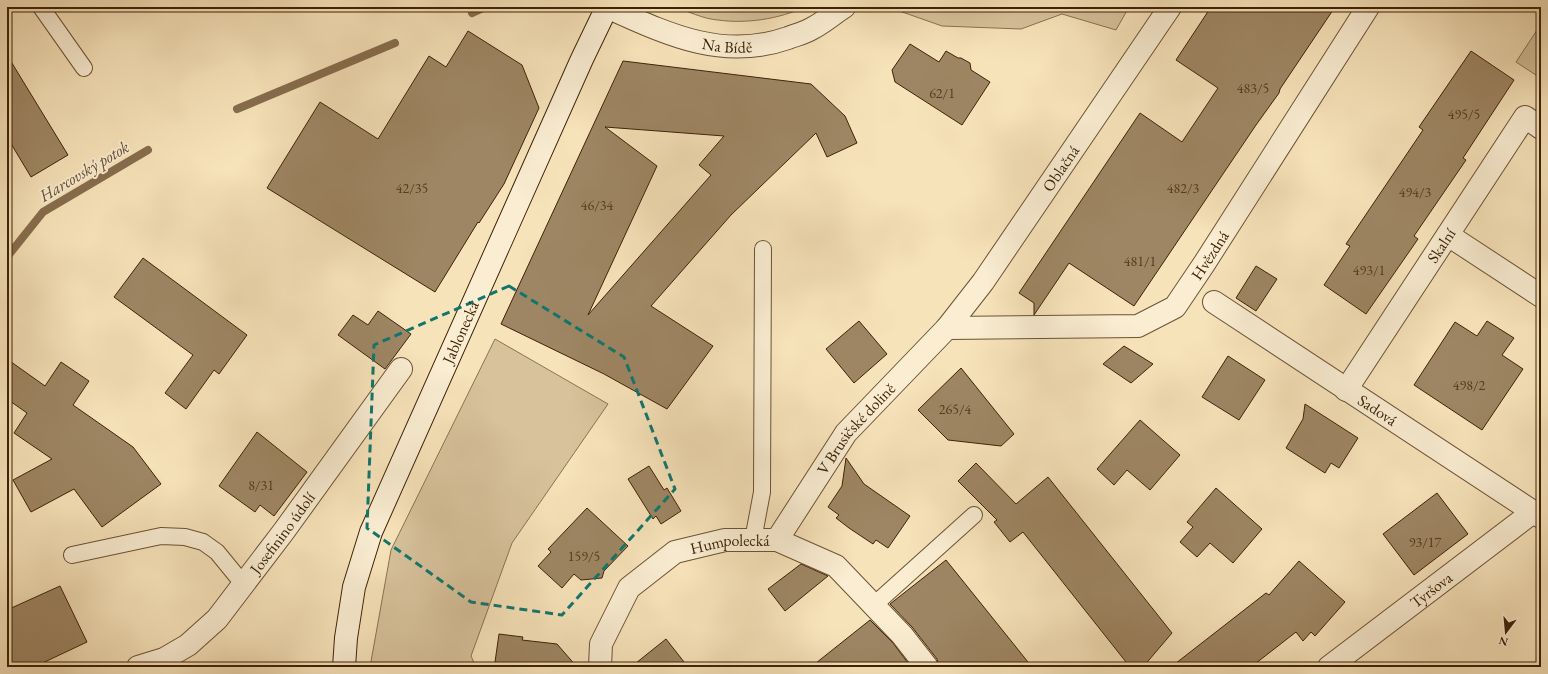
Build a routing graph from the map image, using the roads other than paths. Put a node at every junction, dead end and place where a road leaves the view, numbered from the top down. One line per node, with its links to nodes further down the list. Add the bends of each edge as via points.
1 (41, 7): 6 (lane)
2 (607, 7): 3 (street, Na Bídě, via 658,30 691,41 738,48 771,44 810,30); 23 (street, Jablonecká, via 371,532 354,587)
3 (844, 7)
4 (1170, 7): 12 (street, Oblačná, via 1023,225)
5 (1368, 7): 12 (street, Hvězdná, via 1175,307 1138,326)
6 (84, 68)
7 (1541, 128): 8 (street, Skalní, via 1524,117)
8 (1448, 235): 10 (street); 14 (street, Skalní)
9 (763, 249): 17 (lane, via 762,492)
10 (1541, 296)
11 (1214, 302): 14 (street, Sadová)
12 (947, 328): 18 (street, V Brusičské dolině, via 846,433)
13 (401, 369): 20 (street, Josefinino údolí)
14 (1346, 390): 15 (street, Sadová)
15 (1537, 514): 26 (street, Tyršova)
16 (974, 515): 21 (lane)
17 (753, 540): 18 (street, Humpolecká); 24 (street, Humpolecká, via 725,540 675,552 629,588 601,644)
18 (777, 540): 21 (street, Humpolecká, via 836,566)
19 (72, 555): 20 (lane, via 161,536 185,537 203,542 217,552)
20 (244, 585): 22 (street, Josefinino údolí, via 217,619 188,646 164,659)
21 (874, 605): 25 (street, Humpolecká)
22 (138, 667)
23 (344, 667)
24 (600, 667)
25 (927, 667)
26 (1330, 667)

